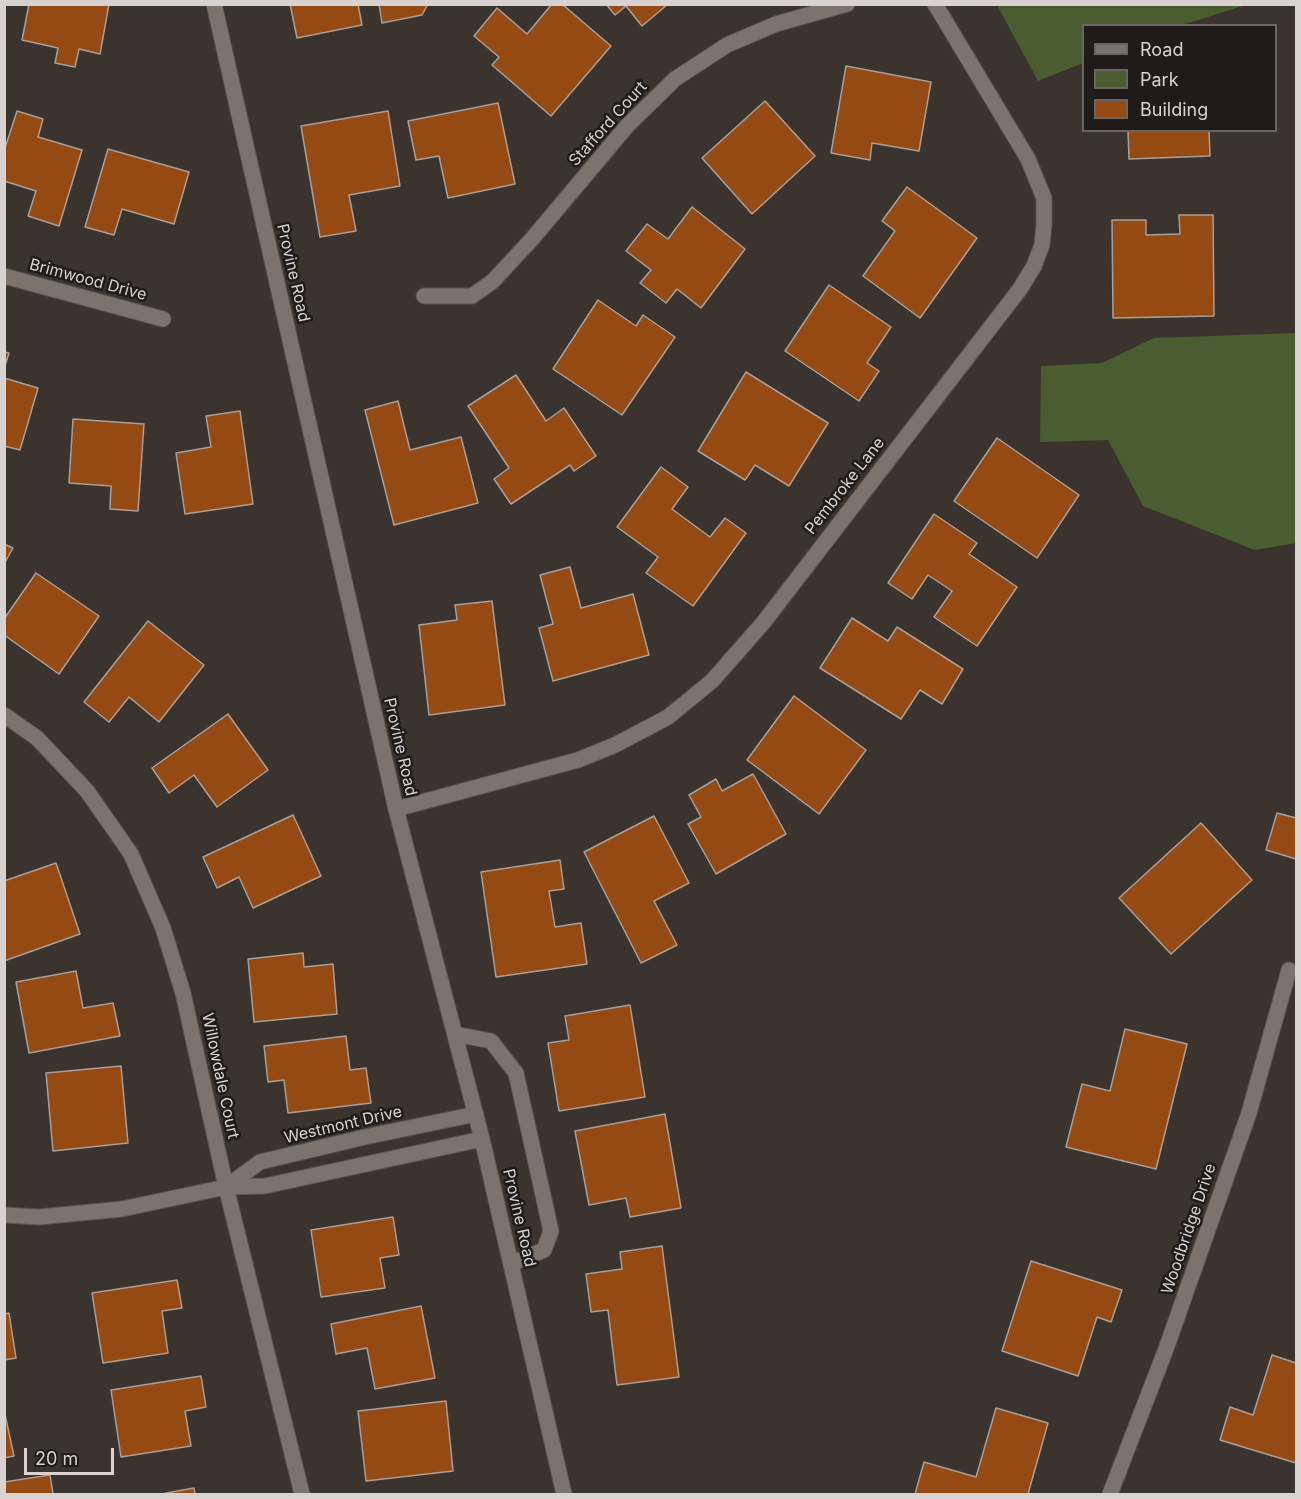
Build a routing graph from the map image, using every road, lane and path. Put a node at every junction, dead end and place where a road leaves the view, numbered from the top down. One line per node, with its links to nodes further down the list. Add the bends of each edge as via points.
1 (214, 4): 8 (street, Provine Road)
2 (847, 4): 5 (street, Stafford Court, via 776,24 727,45 675,79 627,126 493,280 472,296)
3 (935, 4): 8 (street, Pembroke Lane, via 1028,159 1044,198 1042,245 1035,266 1020,289 763,623 712,681 668,717 578,760)
4 (4, 276): 6 (street, Brimwood Drive)
5 (424, 297)
6 (163, 319)
7 (4, 715): 13 (street, Willowdale Court, via 37,738 87,791 130,854 163,927 183,993)
8 (396, 809): 10 (street, Provine Road)
9 (1289, 970): 18 (street, Woodbridge Drive, via 1249,1113)
10 (455, 1034): 11 (street, Provine Road); 15 (street, via 491,1041 516,1073 551,1230 544,1250)
11 (476, 1114): 12 (street, Provine Road); 13 (street, Westmont Drive, via 260,1162)
12 (482, 1138): 13 (street, Westmont Drive, via 265,1186); 15 (street, Provine Road)
13 (226, 1187): 14 (street, Westmont Drive, via 122,1209 39,1217); 16 (street, Willowdale Court)
14 (4, 1215)
15 (511, 1264): 17 (street, Provine Road)
16 (302, 1494)
17 (564, 1494)
18 (1110, 1494)

